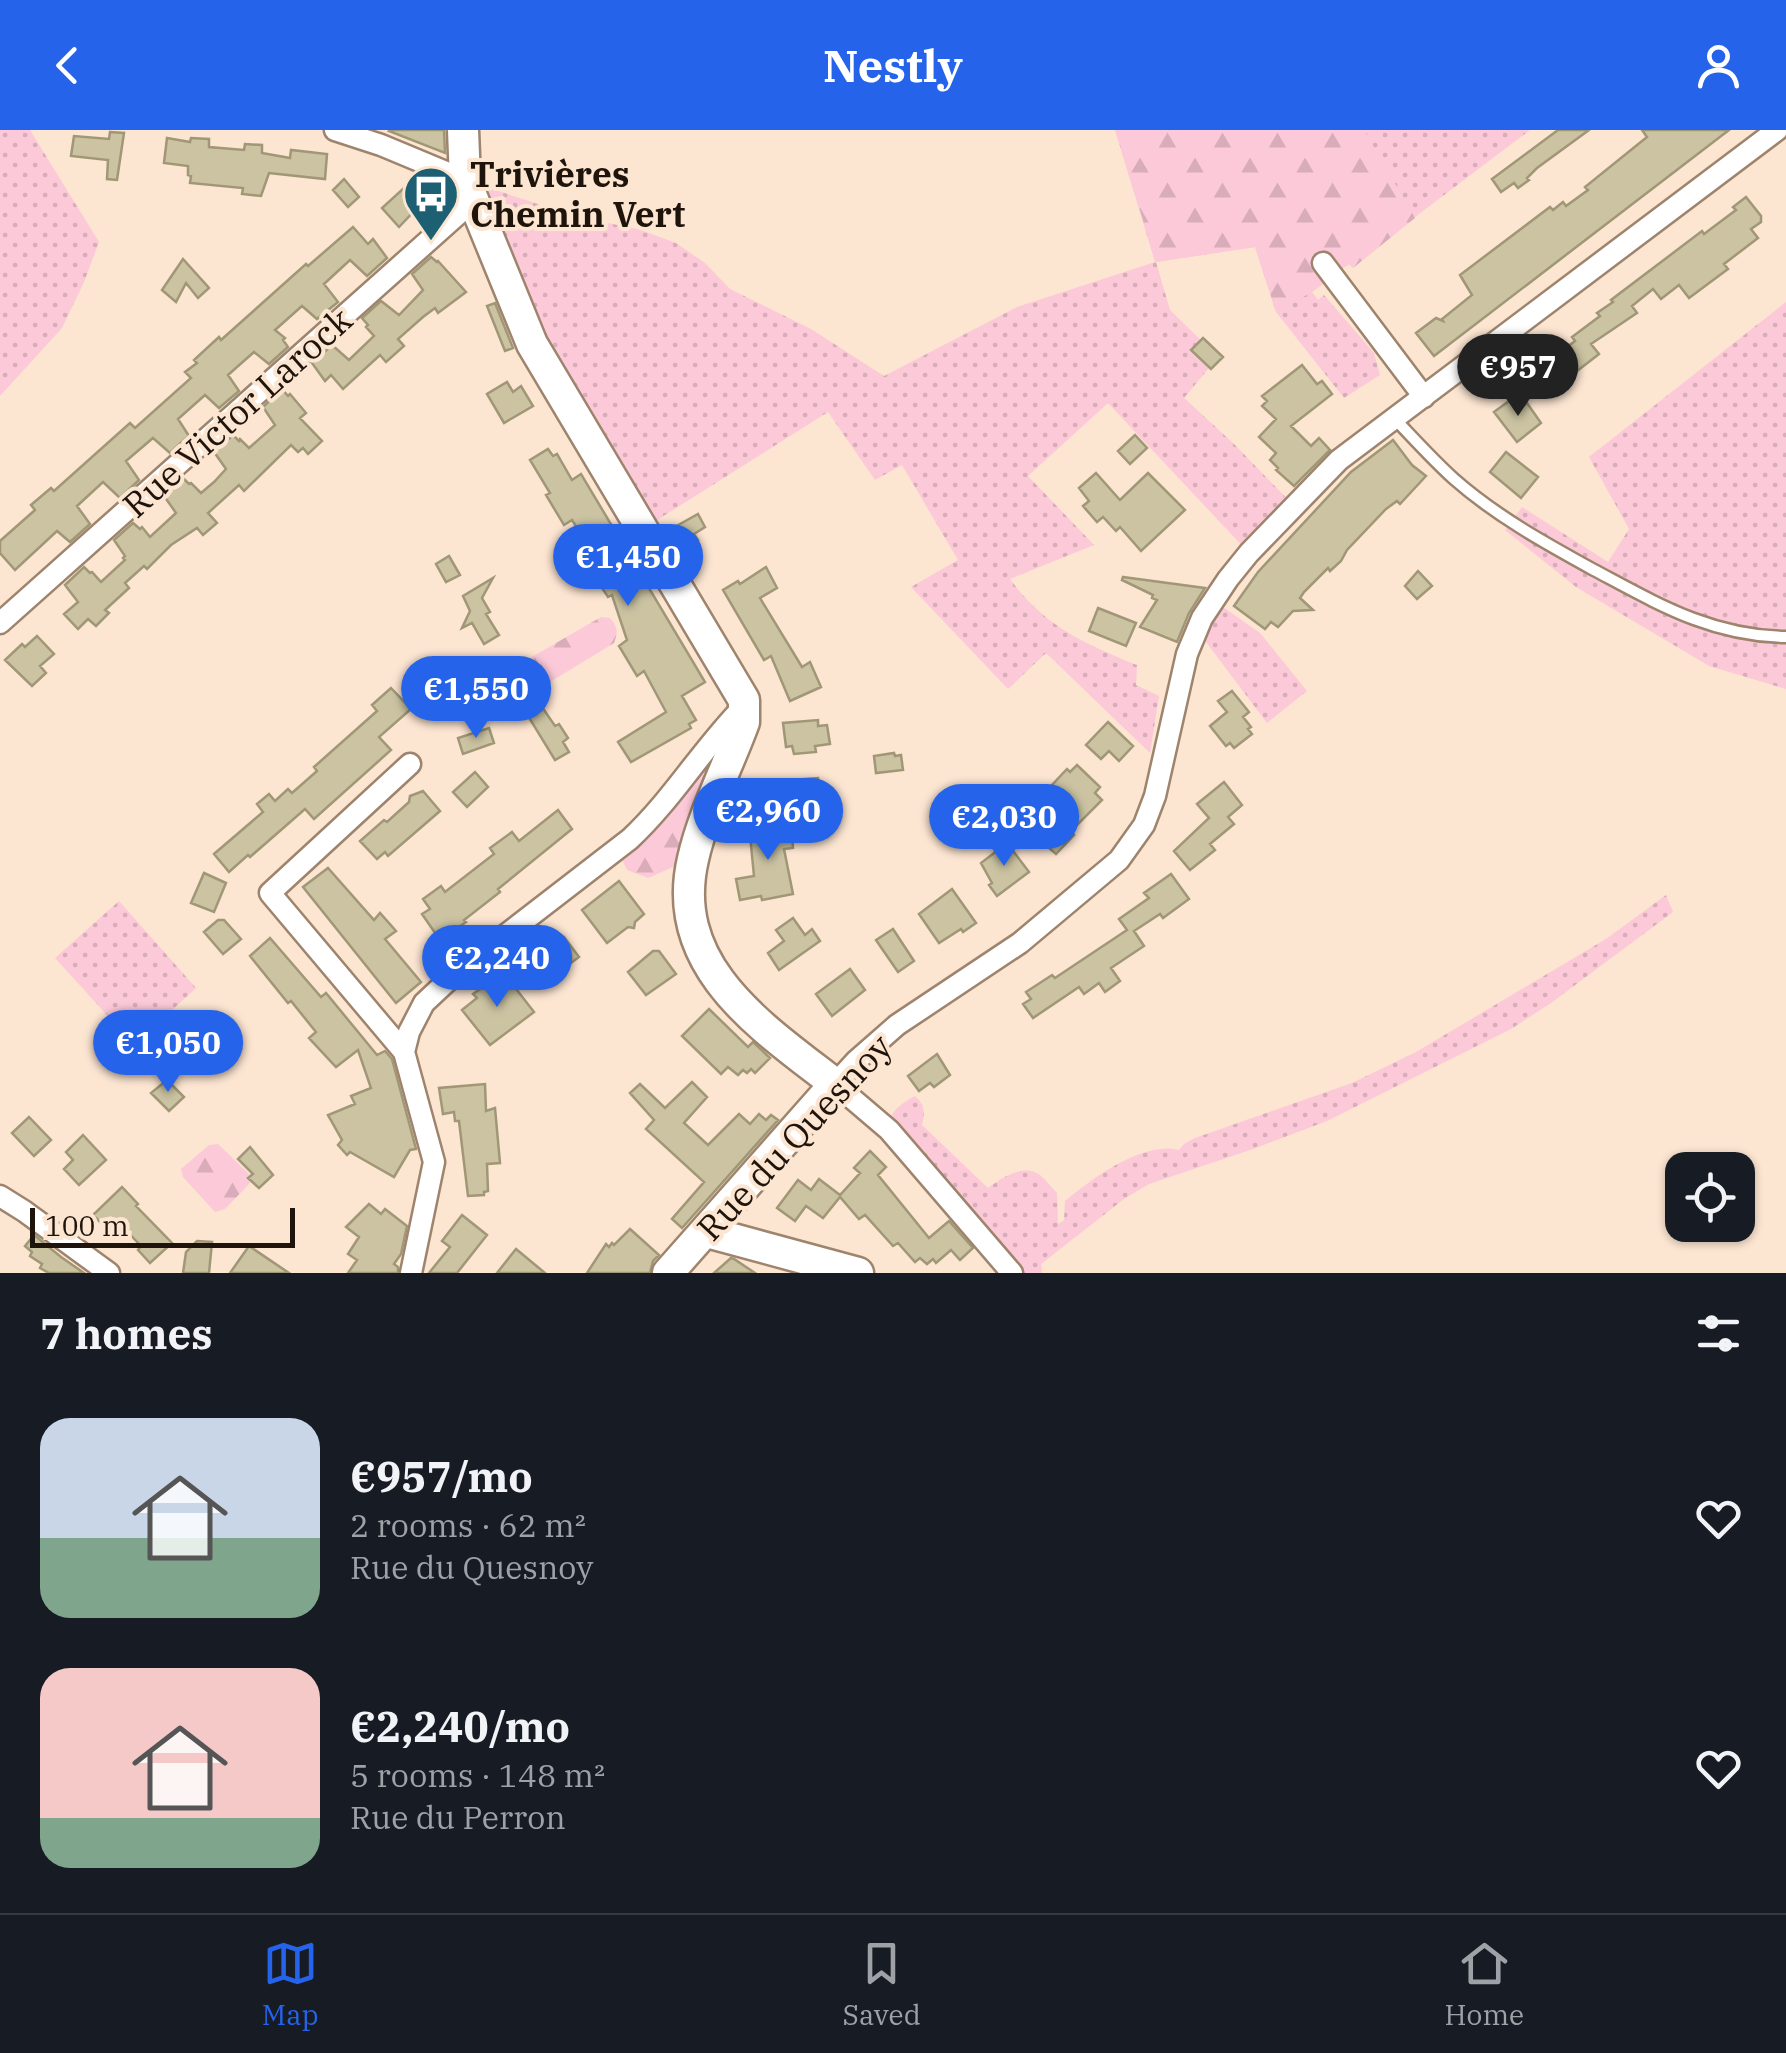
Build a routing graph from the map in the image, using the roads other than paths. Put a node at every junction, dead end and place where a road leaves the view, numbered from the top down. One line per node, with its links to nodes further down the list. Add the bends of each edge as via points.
1 (334, 130): 4 (street, via 382,145)
2 (463, 130): 4 (street)
3 (1776, 130): 6 (street, Rue du Quesnoy)
4 (470, 190): 8 (street, Rue Victor Larock); 10 (street, via 532,344)
5 (1323, 263): 6 (street)
6 (1424, 397): 7 (street, Rue du Quesnoy)
7 (1395, 419): 9 (lane, via 1454,480 1545,543 1678,615); 13 (street, Rue du Quesnoy, via 1339,460 1213,600 1187,654 1155,796 1119,860 1020,943 897,1026)
8 (4, 612)
9 (1786, 637)
10 (744, 705): 12 (street, via 630,839 434,993); 13 (street, via 744,722 693,860 692,922 706,962 734,999)
11 (410, 764): 12 (street, via 270,892)
12 (404, 1052): 17 (street, via 434,1162)
13 (835, 1084): 15 (street, Rue du Quesnoy); 20 (street, via 889,1130)
14 (0, 1196): 16 (street)
15 (707, 1232): 18 (street, Rue du Quesnoy); 19 (street)
16 (109, 1273)
17 (410, 1273)
18 (668, 1273)
19 (858, 1273)
20 (1012, 1273)

